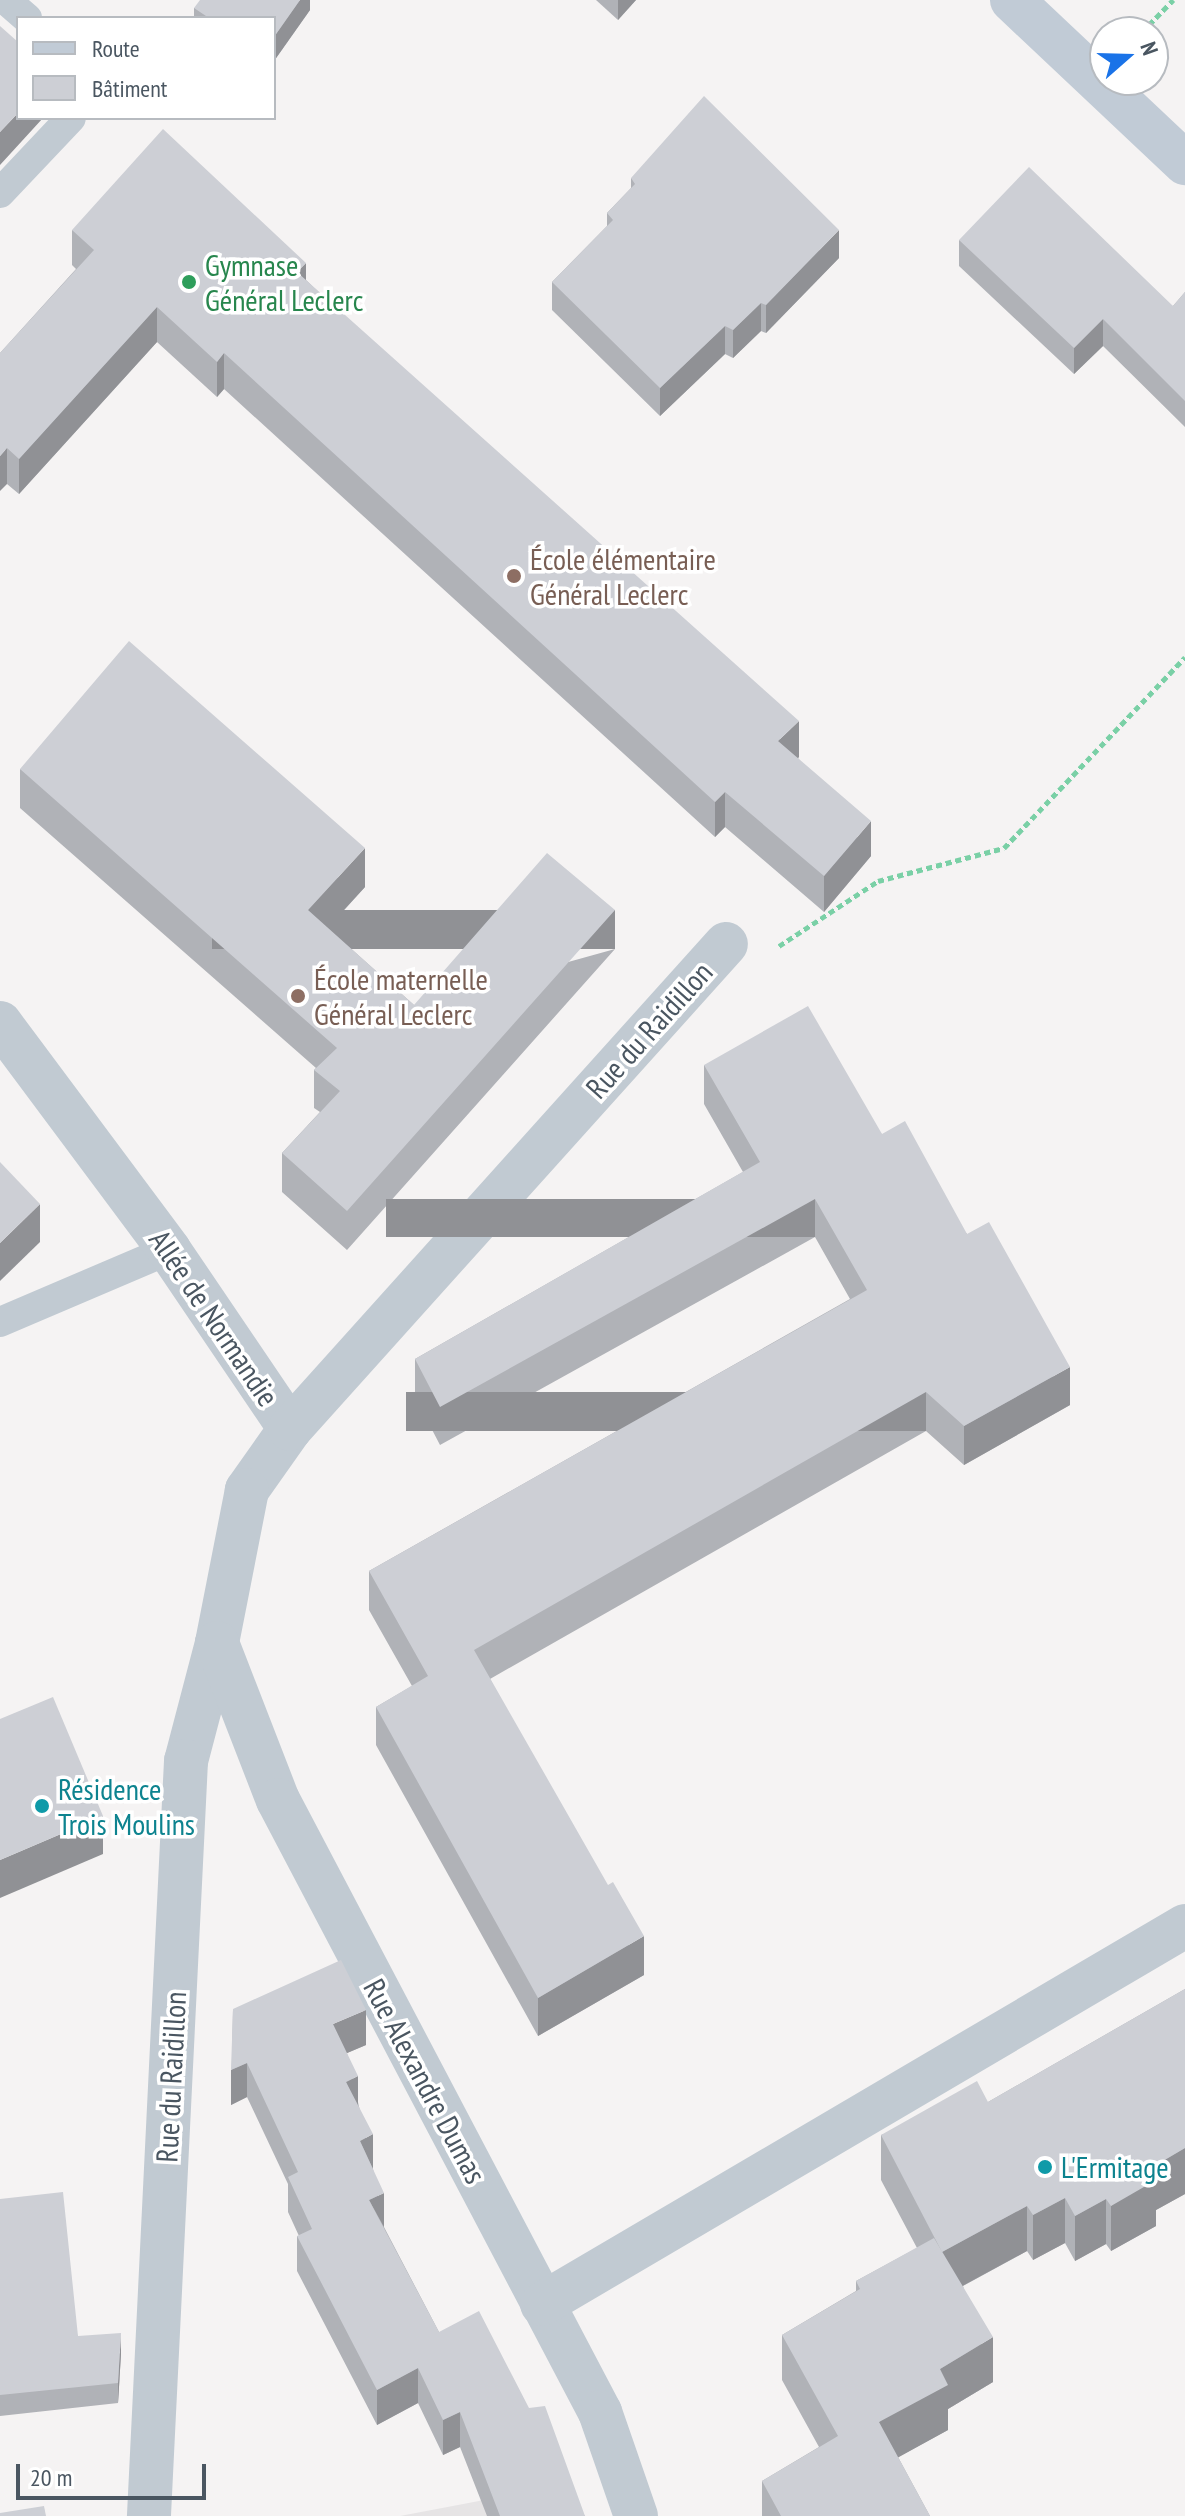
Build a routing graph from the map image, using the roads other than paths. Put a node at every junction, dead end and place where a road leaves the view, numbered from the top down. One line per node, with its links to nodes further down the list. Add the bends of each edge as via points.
1 (6, 0): 3 (lane)
2 (1012, 0): 5 (main road)
3 (25, 16)
4 (69, 120): 6 (lane)
5 (1185, 163)
6 (0, 193)
7 (726, 944): 11 (street, Rue du Raidillon)
8 (0, 1023): 9 (street, Allée de Normandie)
9 (169, 1250): 10 (lane); 11 (street, Allée de Normandie)
10 (0, 1322)
11 (290, 1429): 12 (street, Allée de Normandie, via 247,1490)
12 (217, 1643): 14 (street, Rue Alexandre Dumas, via 278,1800); 15 (street, Rue du Raidillon, via 186,1761)
13 (1185, 1926): 14 (street)
14 (542, 2304): 16 (street, Rue Alexandre Dumas, via 600,2412)
15 (149, 2516)
16 (636, 2516)

